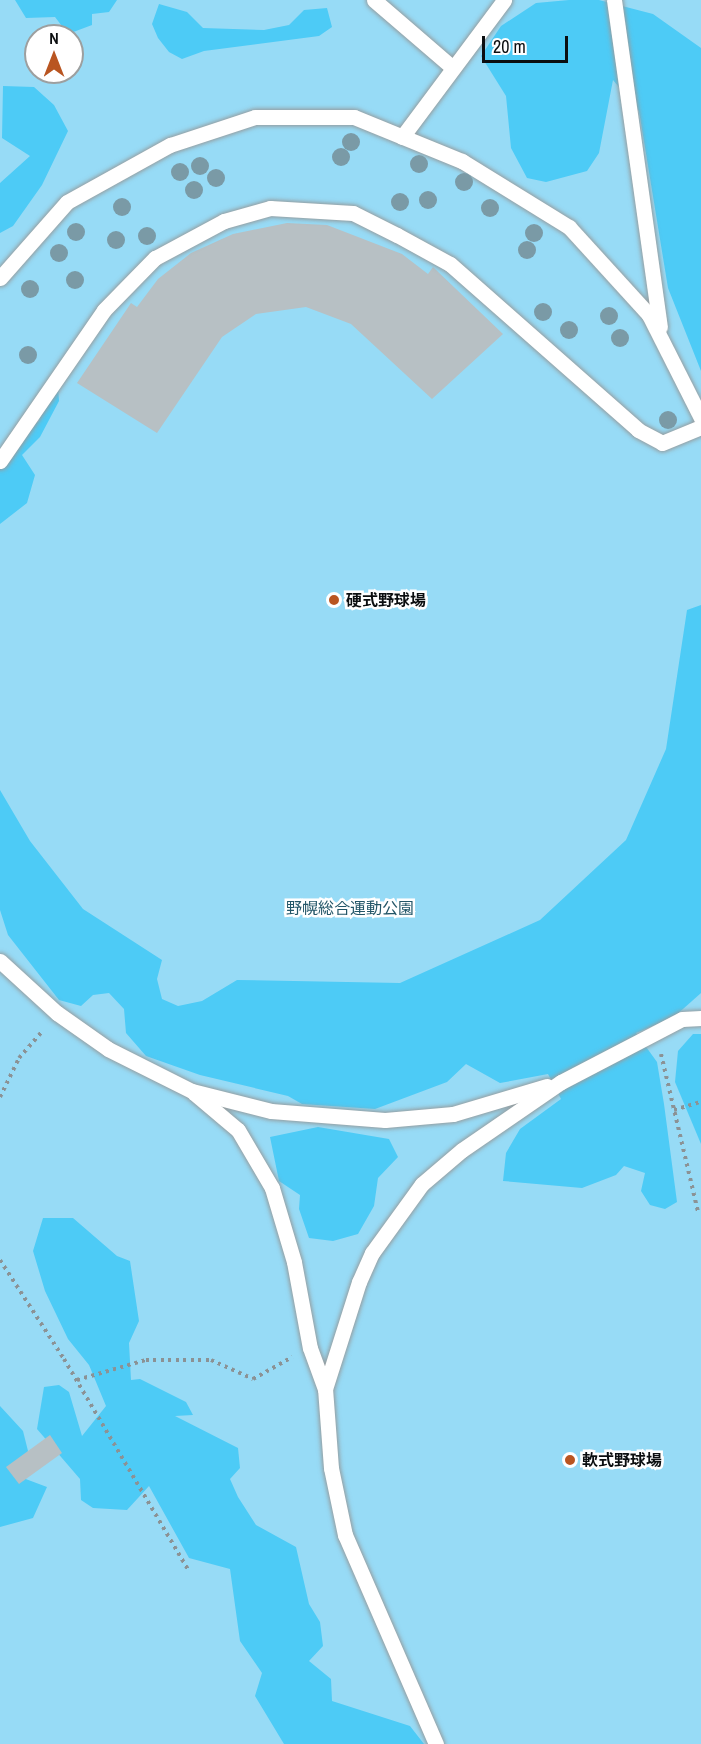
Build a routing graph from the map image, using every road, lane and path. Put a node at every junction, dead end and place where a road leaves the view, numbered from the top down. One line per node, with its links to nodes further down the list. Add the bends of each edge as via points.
1 (374, 0): 4 (lane)
2 (504, 0): 4 (lane)
3 (614, 0): 7 (lane)
4 (453, 68): 5 (lane)
5 (402, 137): 6 (lane, via 354,117 255,117 170,145 67,202); 7 (lane, via 462,161 570,227 649,315)
6 (0, 278)
7 (662, 341): 8 (lane)
8 (701, 418)
9 (701, 427): 10 (lane, via 662,443 638,430 450,264 397,235 353,213 270,208 224,220 155,258 104,310)
10 (0, 461)
11 (0, 961): 12 (lane)
12 (57, 1013): 16 (lane, via 108,1049); 17 (path, via 19,1059)
13 (701, 1018): 14 (lane, via 682,1018)
14 (656, 1032): 15 (lane); 19 (path)
15 (561, 1082): 16 (lane, via 453,1114 385,1120 271,1111); 24 (lane, via 462,1150 422,1184 372,1253 358,1282)
16 (192, 1091): 22 (lane, via 238,1130 272,1188 294,1262)
17 (0, 1097)
18 (701, 1102): 19 (path)
19 (674, 1110): 20 (path)
20 (698, 1212)
21 (0, 1260): 23 (path)
22 (310, 1348): 23 (path, via 253,1378 211,1360 146,1360); 24 (lane)
23 (77, 1380): 25 (path)
24 (325, 1389): 26 (lane, via 331,1467 345,1534)
25 (189, 1571)
26 (436, 1744)

